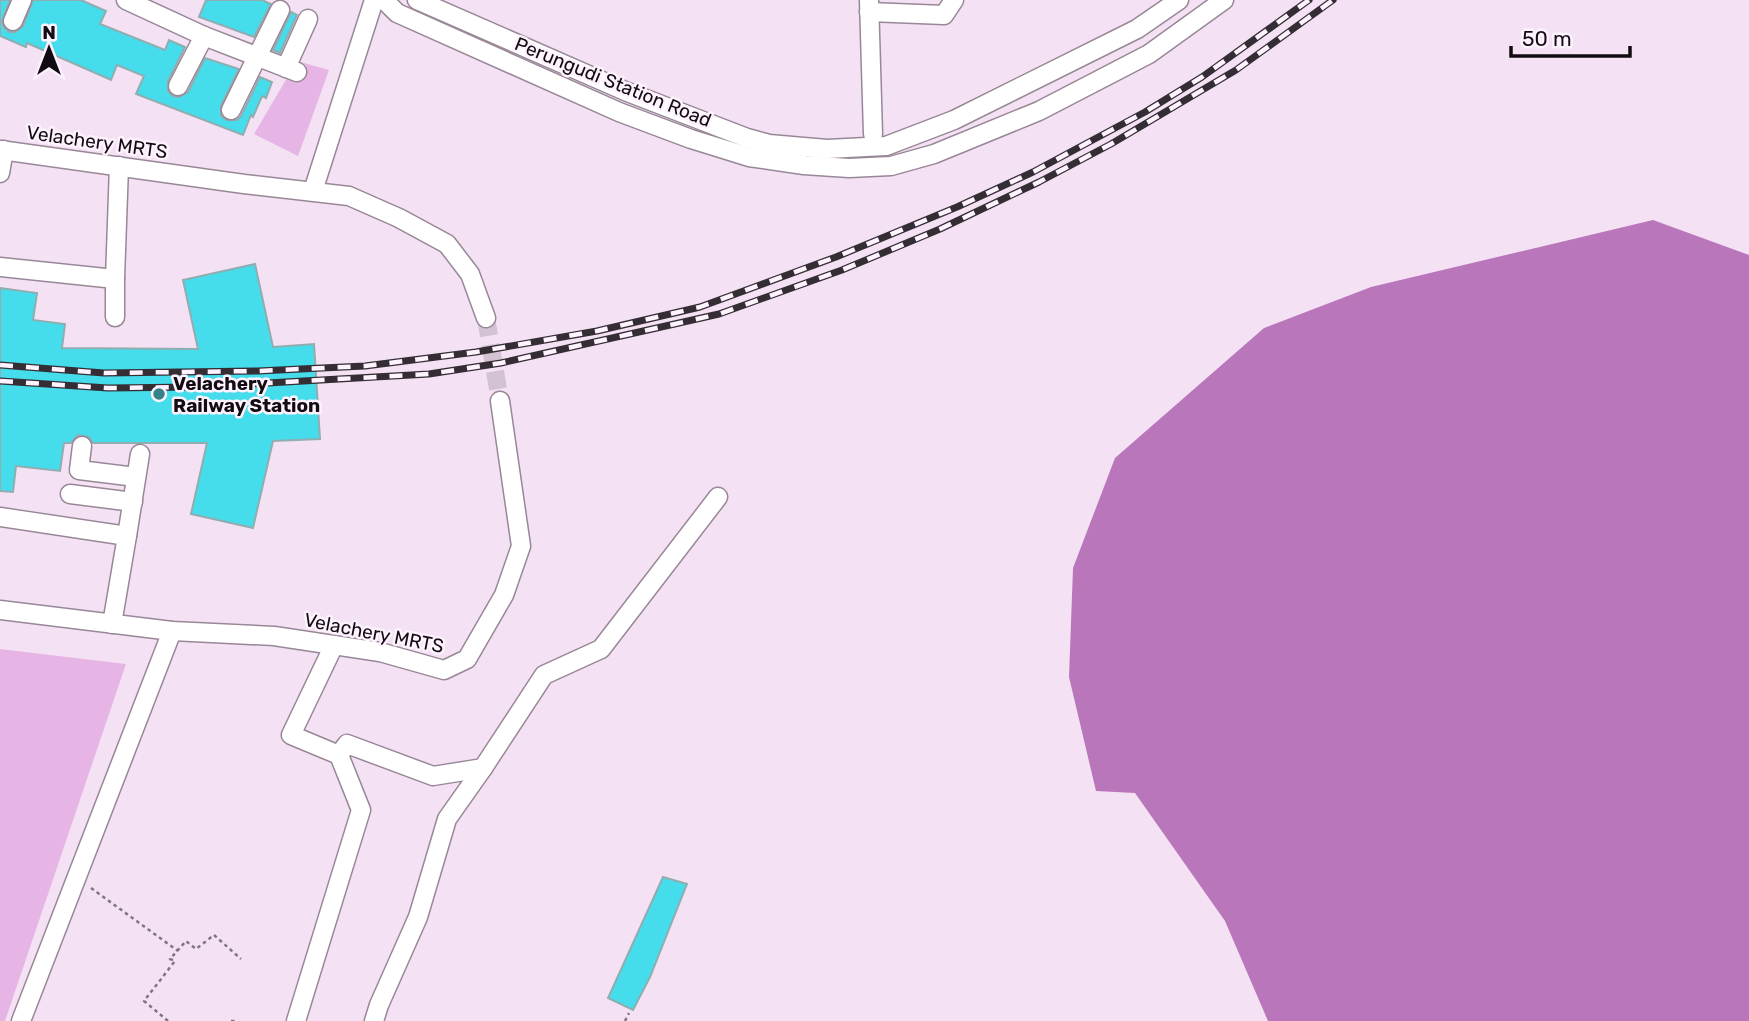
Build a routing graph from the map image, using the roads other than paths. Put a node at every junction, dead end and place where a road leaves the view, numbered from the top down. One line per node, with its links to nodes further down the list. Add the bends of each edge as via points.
1 (22, 0): 13 (street)
2 (126, 0): 9 (street)
3 (374, 0): 22 (street)
4 (384, 0): 8 (street, Perungudi Station Road, via 397,13 691,139 749,157 849,168 891,166 934,154 1039,111 1149,54)
5 (417, 0): 7 (street, Perungudi Station Road, via 625,91 747,138 827,149 886,146 954,120 1137,29)
6 (954, 0): 10 (street, via 944,15)
7 (1178, 0)
8 (1224, 0)
9 (146, 4): 14 (street)
10 (869, 6): 18 (street)
11 (280, 10): 15 (street)
12 (308, 19): 15 (street, via 291,70)
13 (13, 21)
14 (204, 36): 15 (street); 16 (street)
15 (258, 57): 17 (street)
16 (178, 86)
17 (231, 110)
18 (873, 134)
19 (2, 150): 20 (street, Velachery MRTS); 21 (street)
20 (119, 166): 22 (street, Velachery MRTS); 24 (street)
21 (0, 173)
22 (313, 191): 26 (street, Velachery MRTS, via 349,196 447,244 470,274)
23 (0, 267): 24 (street)
24 (115, 279): 25 (street)
25 (115, 317)
26 (486, 318)
27 (500, 401): 39 (street, Velachery MRTS, via 521,546 504,595 467,659 444,670)
28 (82, 446): 30 (street, via 79,470)
29 (140, 454): 30 (street)
30 (136, 477): 33 (street)
31 (70, 494): 33 (street)
32 (718, 497): 41 (street, via 601,649 544,676)
33 (132, 502): 35 (street)
34 (0, 517): 35 (street)
35 (127, 536): 37 (street)
36 (0, 610): 37 (street, Velachery MRTS)
37 (112, 624): 38 (street, Velachery MRTS)
38 (172, 631): 39 (street, Velachery MRTS, via 274,636); 42 (street)
39 (334, 645): 40 (street, via 291,735)
40 (339, 755): 41 (street, via 347,744 433,776); 43 (street, via 361,810)
41 (483, 768): 44 (street, via 447,819 418,917)
42 (21, 1021)
43 (296, 1021)
44 (374, 1021)

